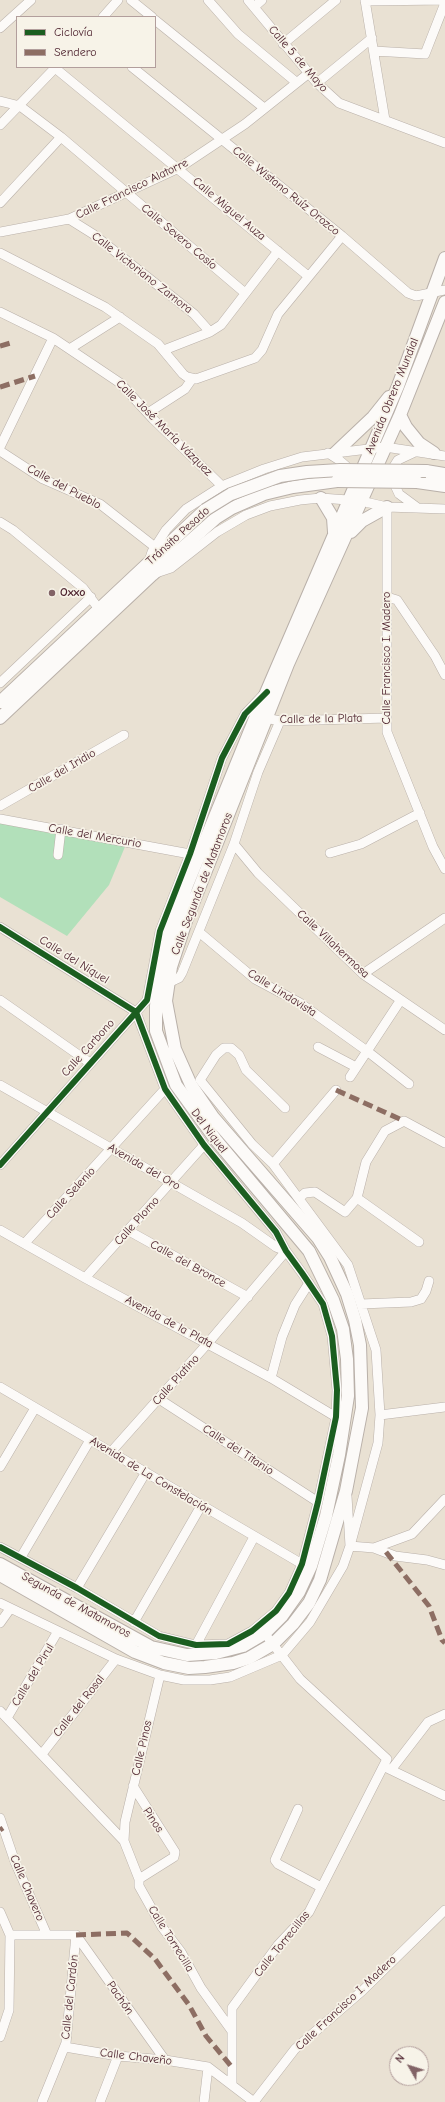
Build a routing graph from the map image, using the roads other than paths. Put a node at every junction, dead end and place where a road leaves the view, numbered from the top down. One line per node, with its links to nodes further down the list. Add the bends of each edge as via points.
1 (31, 0): 13 (street)
2 (118, 0): 10 (street)
3 (131, 0): 11 (street)
4 (208, 0): 20 (street, via 238,34)
5 (262, 0): 9 (street)
6 (336, 0): 15 (street)
7 (365, 0): 8 (street); 14 (street)
8 (445, 2): 16 (street, via 425,54)
9 (251, 4): 15 (street, Calle 5 de Mayo)
10 (104, 16)
11 (151, 16)
12 (156, 21): 24 (street)
13 (0, 28)
14 (372, 38): 16 (street); 21 (street)
15 (283, 44): 19 (street, Calle 5 de Mayo)
16 (374, 51): 25 (street)
17 (56, 68): 23 (street); 30 (street, Calle Miguel Auza)
18 (133, 68): 28 (street, Calle Wistano Ruíz Orozco)
19 (308, 73): 20 (street, Calle Francisco Alatorre); 21 (street, Calle 5 de Mayo)
20 (296, 82): 24 (street, Calle Francisco Alatorre)
21 (317, 84): 25 (street, Calle 5 de Mayo, via 339,103)
22 (0, 101): 23 (street)
23 (20, 106): 26 (street); 27 (street, Calle Severo Cosío)
24 (264, 108): 28 (street, Calle Francisco Alatorre)
25 (385, 120): 29 (street, Calle 5 de Mayo)
26 (0, 125)
27 (61, 137): 31 (street, Calle Severo Cosío); 32 (street)
28 (223, 139): 30 (street, Calle Francisco Alatorre); 35 (street, Calle Wistano Ruíz Orozco)
29 (445, 143)
30 (179, 168): 31 (street, Calle Francisco Alatorre); 36 (street, Calle Miguel Auza)
31 (126, 194): 33 (street, Calle Francisco Alatorre); 41 (street, Calle Severo Cosío)
32 (0, 203)
33 (69, 219): 34 (street, Calle Francisco Alatorre); 46 (street, Calle Victoriano Zamora, via 93,234 194,314)
34 (0, 232)
35 (342, 236): 39 (street); 42 (street, Calle Wistano Ruíz Orozco, via 408,293 416,296)
36 (278, 251): 39 (street, Calle Miguel Auza); 41 (street)
37 (0, 253): 45 (street)
38 (445, 258): 42 (main road, Avenida Obrero Mundial)
39 (308, 276): 50 (street, via 276,317 262,350 255,358)
40 (445, 290): 42 (street, Calle Wistano Ruíz Orozco)
41 (245, 293): 46 (street, via 221,325)
42 (432, 294): 51 (main road, Avenida Obrero Mundial)
43 (445, 302): 53 (main road, Avenida Obrero Mundial)
44 (0, 312): 47 (street, Calle José María Vázquez)
45 (120, 317): 48 (street); 49 (street)
46 (210, 332): 49 (street)
47 (53, 338): 48 (street, Calle José María Vázquez); 54 (street)
48 (71, 348): 52 (street, Calle José María Vázquez, via 120,383)
49 (164, 350): 50 (street, via 183,374)
50 (192, 379): 52 (street, via 185,389)
51 (398, 386): 56 (main road, Avenida Obrero Mundial); 59 (main road, via 373,417)
52 (148, 413): 62 (street, Calle José María Vázquez)
53 (400, 415): 55 (main road, Avenida Obrero Mundial); 60 (main road, via 419,443)
54 (0, 447)
55 (385, 447): 56 (street); 58 (street); 64 (main road, Avenida Obrero Mundial)
56 (372, 449): 59 (street); 64 (main road, Avenida Obrero Mundial)
57 (0, 451): 73 (street, Calle del Pueblo, via 43,478 100,504)
58 (416, 452): 60 (street); 68 (street, via 398,460 393,468 392,479 399,494)
59 (332, 453): 62 (street, via 302,457 264,468); 66 (street, via 346,466)
60 (439, 454)
61 (445, 474): 74 (main road, Tránsito Pesado, bridge, via 353,469 287,475 245,488 205,510)
62 (222, 486): 73 (street, via 186,509 166,530)
63 (445, 486): 75 (main road, Tránsito Pesado, bridge, via 399,481 337,482 293,487 264,494 216,518)
64 (362, 487): 66 (main road, Avenida Obrero Mundial)
65 (321, 498): 66 (street); 71 (main road, via 333,518); 75 (street, via 270,506 246,515 217,532 171,568)
66 (350, 500): 67 (street); 71 (main road, Avenida Obrero Mundial); 72 (main road, Avenida Obrero Mundial)
67 (387, 507): 68 (street); 72 (main road, via 362,521); 77 (street, Calle Francisco I. Madero)
68 (420, 509): 69 (street)
69 (445, 509)
70 (0, 522): 76 (street, via 13,530)
71 (334, 532): 81 (main road, Calle Segunda de Matamoros)
72 (346, 538): 83 (main road, Calle Segunda de Matamoros)
73 (155, 547): 74 (street)
74 (149, 561): 78 (main road, Tránsito Pesado)
75 (152, 575): 84 (main road, Tránsito Pesado)
76 (91, 597): 78 (street); 80 (street)
77 (388, 597): 79 (street, via 397,600); 85 (street, Calle Francisco I. Madero)
78 (99, 609): 82 (main road, Tránsito Pesado)
79 (445, 675)
80 (0, 683)
81 (267, 692): 83 (main road, Calle Segunda de Matamoros); 94 (street, Calle Carbono, via 245,714 225,751)
82 (0, 702)
83 (262, 717): 86 (street, Calle de la Plata); 101 (main road, Calle Segunda de Matamoros, via 186,921 171,967); 102 (main road, Calle Segunda de Matamoros, via 174,920 162,956)
84 (0, 718)
85 (387, 718): 86 (street, Calle de la Plata); 89 (street, Calle Francisco I. Madero, via 388,737)
86 (280, 720): 92 (street, via 258,772)
87 (124, 735): 88 (street, Calle del Iridio)
88 (0, 806)
89 (420, 813): 93 (street, via 361,844); 96 (street, Calle Francisco I. Madero)
90 (0, 819): 91 (street, Calle del Mercurio)
91 (61, 829): 94 (street, Calle del Mercurio); 95 (street)
92 (234, 844): 99 (street); 100 (street, Calle Villahermosa, via 258,873)
93 (330, 853)
94 (190, 854): 104 (street, Calle Carbono, via 160,931)
95 (58, 855)
96 (445, 869)
97 (445, 918): 100 (street)
98 (1, 929): 106 (street, Calle del Níquel)
99 (199, 932): 101 (street, via 182,973 179,978); 109 (street, Calle Lindavista, via 255,979 300,1003)
100 (363, 974): 105 (street, Calle Villahermosa)
101 (170, 982): 102 (street); 119 (main road, Calle Segunda de Matamoros, via 166,1001 175,1049 191,1085)
102 (158, 988): 104 (street); 170 (main road, Calle Segunda de Matamoros, via 156,1031 176,1085 216,1140 309,1251 333,1300 343,1329 348,1396 340,1455 326,1516 311,1566 299,1592 282,1616)
103 (0, 1000): 110 (street)
104 (146, 1000): 106 (street, Calle Carbono)
105 (400, 1001): 107 (street, Calle Villahermosa); 109 (street)
106 (136, 1012): 110 (street, Calle Carbono); 115 (street, Del Niquel)
107 (445, 1030)
108 (318, 1047): 111 (street)
109 (367, 1051): 111 (street); 113 (street, Calle Lindavista)
110 (90, 1063): 118 (street, Calle Carbono)
111 (356, 1067): 112 (street)
112 (350, 1077)
113 (409, 1084)
114 (0, 1085): 118 (street, Avenida del Oro)
115 (165, 1089): 122 (street, Del Niquel); 123 (street, Calle Selenio)
116 (336, 1090): 124 (street)
117 (284, 1108): 121 (street, via 246,1070 239,1055 231,1048 224,1048 216,1055 200,1080)
118 (46, 1112): 123 (street, Avenida del Oro); 125 (street, Calle Carbono)
119 (212, 1117): 121 (street); 151 (main road, Calle Segunda de Matamoros, via 318,1238 347,1294 360,1345 362,1408)
120 (445, 1142): 128 (street, via 404,1121 385,1131 366,1162)
121 (252, 1144): 124 (street)
122 (204, 1145): 126 (street, Calle Plomo); 133 (street, Del Niquel, via 276,1232)
123 (112, 1149): 126 (street, Avenida del Oro); 132 (street, Calle Selenio)
124 (273, 1164): 127 (street)
125 (0, 1165)
126 (171, 1183): 130 (street, Calle Plomo); 133 (street, Avenida del Oro)
127 (299, 1198): 128 (street, via 305,1193 315,1192 345,1212); 138 (street, via 348,1265)
128 (357, 1198): 131 (street)
129 (0, 1230): 132 (street, Avenida de la Plata)
130 (129, 1231): 134 (street, Calle Plomo); 137 (street, Calle del Bronce)
131 (419, 1242)
132 (25, 1243): 134 (street, Avenida de la Plata)
133 (286, 1251): 136 (street, Del Niquel); 137 (street, Calle Platino)
134 (85, 1278): 139 (street, Avenida de la Plata)
135 (429, 1281): 138 (street, via 420,1299 411,1302)
136 (309, 1283): 140 (street, via 295,1305 282,1336); 146 (street, Del Niquel, via 323,1304 332,1336 337,1390)
137 (248, 1297): 139 (street, Calle Platino)
138 (361, 1304): 145 (street, via 376,1350)
139 (208, 1343): 140 (street, Avenida de la Plata); 142 (street, Calle Platino)
140 (271, 1378): 146 (street, Avenida de la Plata)
141 (0, 1386): 144 (street, Avenida de La Constelación)
142 (159, 1398): 148 (street, Calle Platino); 153 (street, Calle del Titanio)
143 (445, 1407): 145 (street)
144 (35, 1408): 147 (street, Avenida de La Constelación); 149 (street)
145 (380, 1415): 156 (street, via 378,1443)
146 (336, 1417): 153 (street, Del Niquel)
147 (90, 1440): 148 (street, Avenida de La Constelación); 159 (street)
148 (111, 1452): 150 (street, Avenida de La Constelación)
149 (0, 1467)
150 (146, 1472): 154 (street, Avenida de La Constelación); 164 (street)
151 (346, 1491): 156 (street); 171 (main road, Calle Segunda de Matamoros, via 320,1580 309,1603)
152 (444, 1500): 158 (street, via 412,1534)
153 (318, 1502): 161 (street, Del Niquel)
154 (201, 1506): 155 (street, Avenida de La Constelación); 167 (street)
155 (254, 1537): 161 (street, Avenida de La Constelación); 172 (street)
156 (350, 1546): 158 (street); 174 (street, via 343,1566 310,1622)
157 (0, 1547): 159 (street, Del Niquel)
158 (374, 1548): 162 (street, via 395,1556)
159 (21, 1557): 164 (street, Del Niquel)
160 (0, 1564): 173 (main road, Segunda de Matamoros)
161 (302, 1564): 172 (street, Del Niquel, via 289,1593 276,1611 252,1631 228,1644)
162 (445, 1565)
163 (0, 1575): 173 (main road, Segunda de Matamoros, via 101,1634)
164 (77, 1588): 167 (street, Del Niquel)
165 (0, 1604): 166 (street)
166 (10, 1609): 168 (street); 169 (street)
167 (134, 1622): 172 (street, Del Niquel, via 159,1636)
168 (0, 1623)
169 (58, 1631): 175 (street); 178 (street, Calle del Pirul)
170 (265, 1633): 171 (street); 173 (main road, Calle Segunda de Matamoros, via 243,1646 216,1653 187,1655)
171 (273, 1644): 173 (main road, Calle Segunda de Matamoros, via 249,1658 205,1668 189,1668); 174 (street)
172 (196, 1645)
173 (150, 1652)
174 (282, 1655): 176 (street, via 223,1678 184,1680); 180 (street, via 300,1679 387,1759)
175 (116, 1659): 176 (street); 179 (street, Calle del Rosal)
176 (160, 1675): 181 (street, Calle Pinos)
177 (445, 1714): 180 (street, Calle Torrecillas, via 428,1722)
178 (3, 1715): 179 (street, Calle Torrecilla)
179 (42, 1754): 187 (street, Calle Torrecilla)
180 (387, 1768): 182 (street); 189 (street, Calle Torrecillas)
181 (133, 1786): 185 (street, Calle Pinos); 188 (street, Pinos, via 175,1852 174,1857)
182 (445, 1796)
183 (298, 1808): 189 (street, via 275,1860)
184 (0, 1818): 186 (street, Calle Chavero)
185 (125, 1822): 187 (street, Calle Torrecilla)
186 (2, 1829): 193 (street, Calle Chavero)
187 (124, 1841): 188 (street, Calle Torrecilla)
188 (139, 1879): 195 (street, Calle Torrecilla, via 139,1886 162,1927)
189 (321, 1887): 195 (street, Calle Torrecillas, via 309,1912 278,1945 232,2008)
190 (445, 1910): 205 (street, Calle Francisco I. Madero, via 362,1990 295,2049)
191 (0, 1912): 192 (street)
192 (10, 1935): 193 (street); 196 (street, via 9,2010)
193 (47, 1935): 194 (street)
194 (76, 1935): 197 (street, Calle del Cardón); 199 (street, Pachón)
195 (232, 2031): 201 (street, Calle Torrecillas)
196 (0, 2037)
197 (64, 2047): 198 (street, Calle Chaveño); 202 (street, Calle del Cardón)
198 (118, 2056): 199 (street, Calle Chaveño); 203 (street)
199 (165, 2060): 200 (street, Calle Chaveño)
200 (208, 2067): 201 (street); 204 (street)
201 (232, 2085): 205 (street)
202 (42, 2102)
203 (100, 2102)
204 (204, 2102)
205 (254, 2102)

